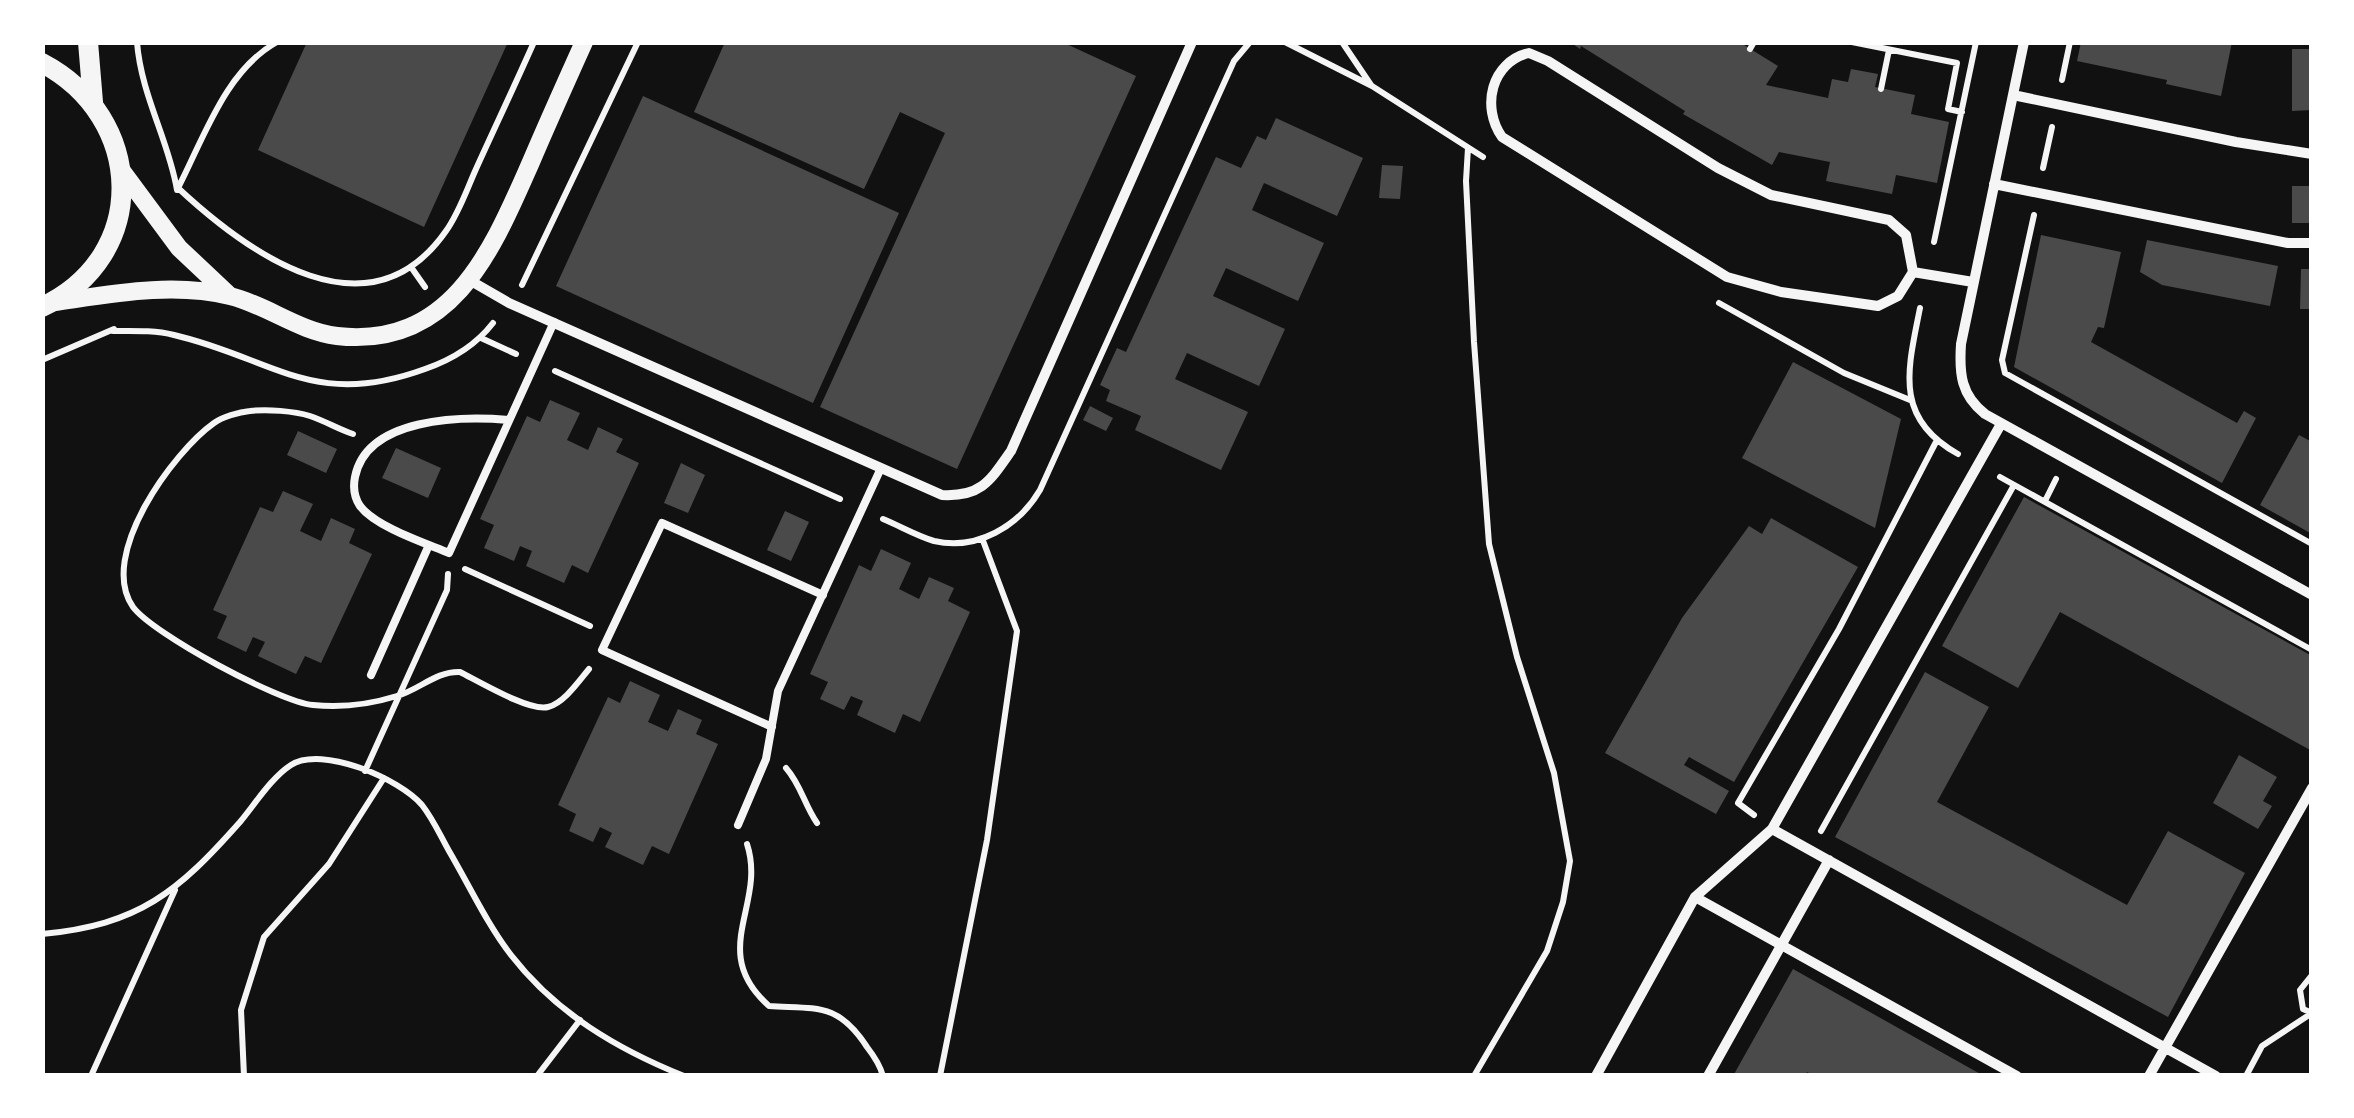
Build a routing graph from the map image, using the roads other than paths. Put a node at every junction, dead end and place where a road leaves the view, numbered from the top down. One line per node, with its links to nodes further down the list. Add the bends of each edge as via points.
1 (88, 42): 7 (main road)
2 (584, 42): 13 (street, via 508,213)
3 (1192, 42): 20 (street, via 1011,451 988,483 965,496 942,495)
4 (2024, 42): 6 (street)
5 (42, 63): 7 (main road)
6 (2013, 95): 8 (street); 10 (street)
7 (93, 102): 9 (main road, via 107,122)
8 (2312, 154)
9 (122, 171): 15 (street, via 179,248); 16 (main road, via 118,222 108,246 76,287)
10 (1994, 184): 11 (street); 14 (street)
11 (2312, 242)
12 (1914, 272): 12 (street, via 1906,235 1890,220 1771,195 1548,61 1516,56 1493,87 1491,122 1502,136 1727,278 1878,306 1898,296); 14 (street)
13 (470, 280): 15 (street, via 413,325 376,334 337,336); 17 (street)
14 (1973, 282): 19 (street, via 1959,370 1972,403)
15 (231, 296): 16 (street, via 131,291)
16 (49, 305)
17 (554, 322): 18 (lane); 20 (street)
18 (509, 420): 21 (lane, via 449,553); 21 (lane, via 469,416 409,426 358,461 353,489 360,505)
19 (2002, 424): 23 (street); 28 (street)
20 (881, 468): 22 (lane)
21 (429, 545): 24 (lane)
22 (823, 594): 25 (lane, via 778,692); 25 (lane, via 662,523 602,650)
23 (2312, 595)
24 (371, 675)
25 (772, 727): 27 (lane, via 766,760)
26 (2312, 788): 32 (street)
27 (738, 825)
28 (1772, 829): 29 (street); 30 (street)
29 (1829, 860): 31 (street); 32 (street)
30 (1695, 897): 31 (street); 33 (street)
31 (1782, 944): 34 (street); 35 (street)
32 (2164, 1047): 36 (street); 37 (street)
33 (1596, 1076)
34 (1708, 1076)
35 (2017, 1076)
36 (2149, 1076)
37 (2216, 1076)

